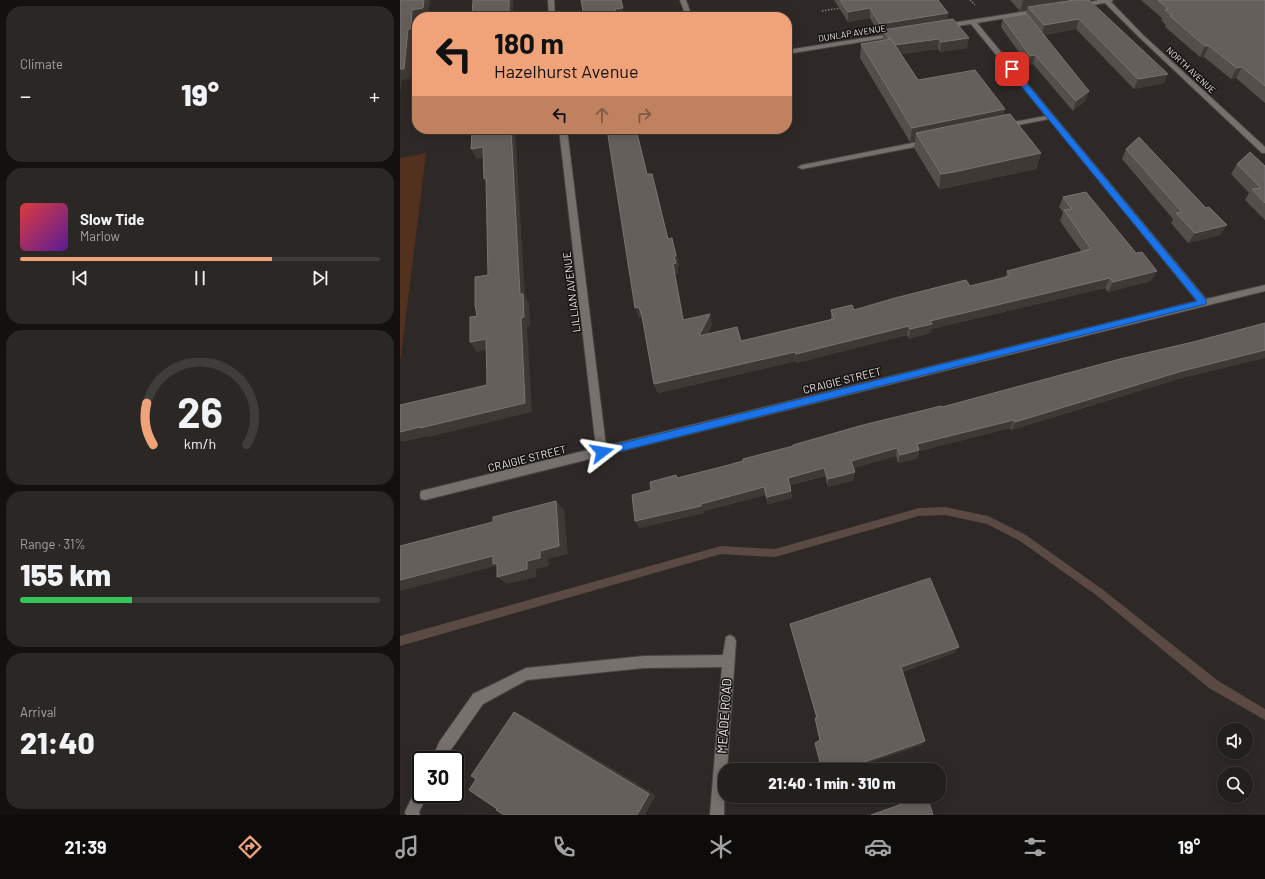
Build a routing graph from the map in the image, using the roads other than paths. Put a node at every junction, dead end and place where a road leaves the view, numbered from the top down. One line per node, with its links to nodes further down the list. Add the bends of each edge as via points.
1 (550, 0): 6 (street)
2 (683, 0): 7 (street)
3 (1108, 0): 4 (street); 16 (street, NORTH AVENUE, via 1141,36)
4 (1069, 6)
5 (1046, 10): 8 (street)
6 (551, 12)
7 (687, 12)
8 (972, 22): 9 (street); 12 (street)
9 (942, 27)
10 (903, 33): 11 (street, DUNLAP AVENUE)
11 (792, 51)
12 (1051, 117): 13 (street); 19 (street)
13 (996, 128)
14 (564, 134): 20 (street, LILLIAN AVENUE)
15 (934, 140): 17 (street)
16 (1265, 151)
17 (802, 167)
18 (1265, 288): 19 (street, CRAIGIE STREET)
19 (1203, 302): 20 (street, CRAIGIE STREET)
20 (602, 452): 21 (street, CRAIGIE STREET)
21 (425, 495)
22 (730, 641): 23 (street, MEADE ROAD)
23 (728, 661): 24 (street, via 644,662 526,674 478,699); 27 (street, MEADE ROAD)
24 (442, 751)
25 (416, 803): 26 (street)
26 (413, 815)
27 (717, 815)

